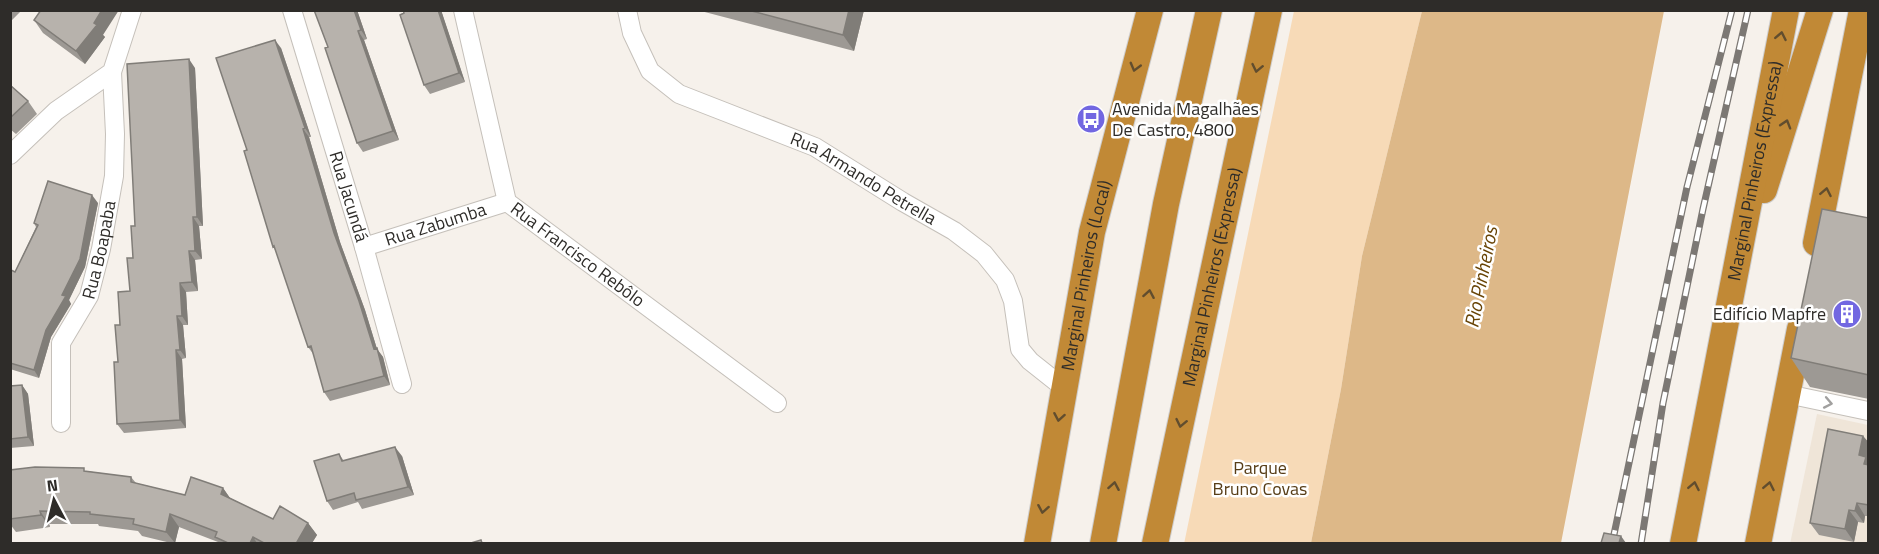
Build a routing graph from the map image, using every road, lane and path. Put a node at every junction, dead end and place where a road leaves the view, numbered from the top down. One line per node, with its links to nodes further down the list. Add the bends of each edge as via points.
1 (132, 10): 11 (street)
2 (292, 10): 14 (street, Rua Jacundá)
3 (464, 10): 13 (street, Rua Francisco Rebôlo)
4 (627, 10): 19 (street, Rua Armando Petrella, via 632,33 650,71 679,94 815,147 954,231 984,254 1005,280 1014,301 1020,348)
5 (1150, 10): 19 (highway, Marginal Pinheiros (Local), one-way to 19, via 1092,232)
6 (1209, 10): 25 (highway, one-way to 6, via 1166,204)
7 (1269, 10): 26 (highway, Marginal Pinheiros (Expressa), one-way to 26)
8 (1786, 10): 16 (highway, Marginal Pinheiros (Expressa), one-way to 8)
9 (1820, 10): 16 (highway, one-way to 9)
10 (1863, 28): 15 (highway, one-way to 10, via 1830,223)
11 (112, 72): 12 (street, via 56,111); 23 (street, Rua Boapaba, via 114,176 88,296 61,343)
12 (10, 155)
13 (507, 202): 14 (street, Rua Zabumba); 21 (street, Rua Francisco Rebôlo)
14 (364, 247): 18 (street, Rua Jacundá)
15 (1812, 268)
16 (1734, 279): 27 (highway, Marginal Pinheiros (Expressa), one-way to 16)
17 (1805, 302): 20 (highway)
18 (402, 384)
19 (1064, 388): 24 (highway, Marginal Pinheiros (Local), one-way to 24)
20 (1787, 394): 22 (street, one-way to 22); 28 (highway, one-way to 20)
21 (777, 403)
22 (1869, 411)
23 (61, 423)
24 (1037, 543)
25 (1103, 543)
26 (1155, 543)
27 (1683, 543)
28 (1758, 543)

